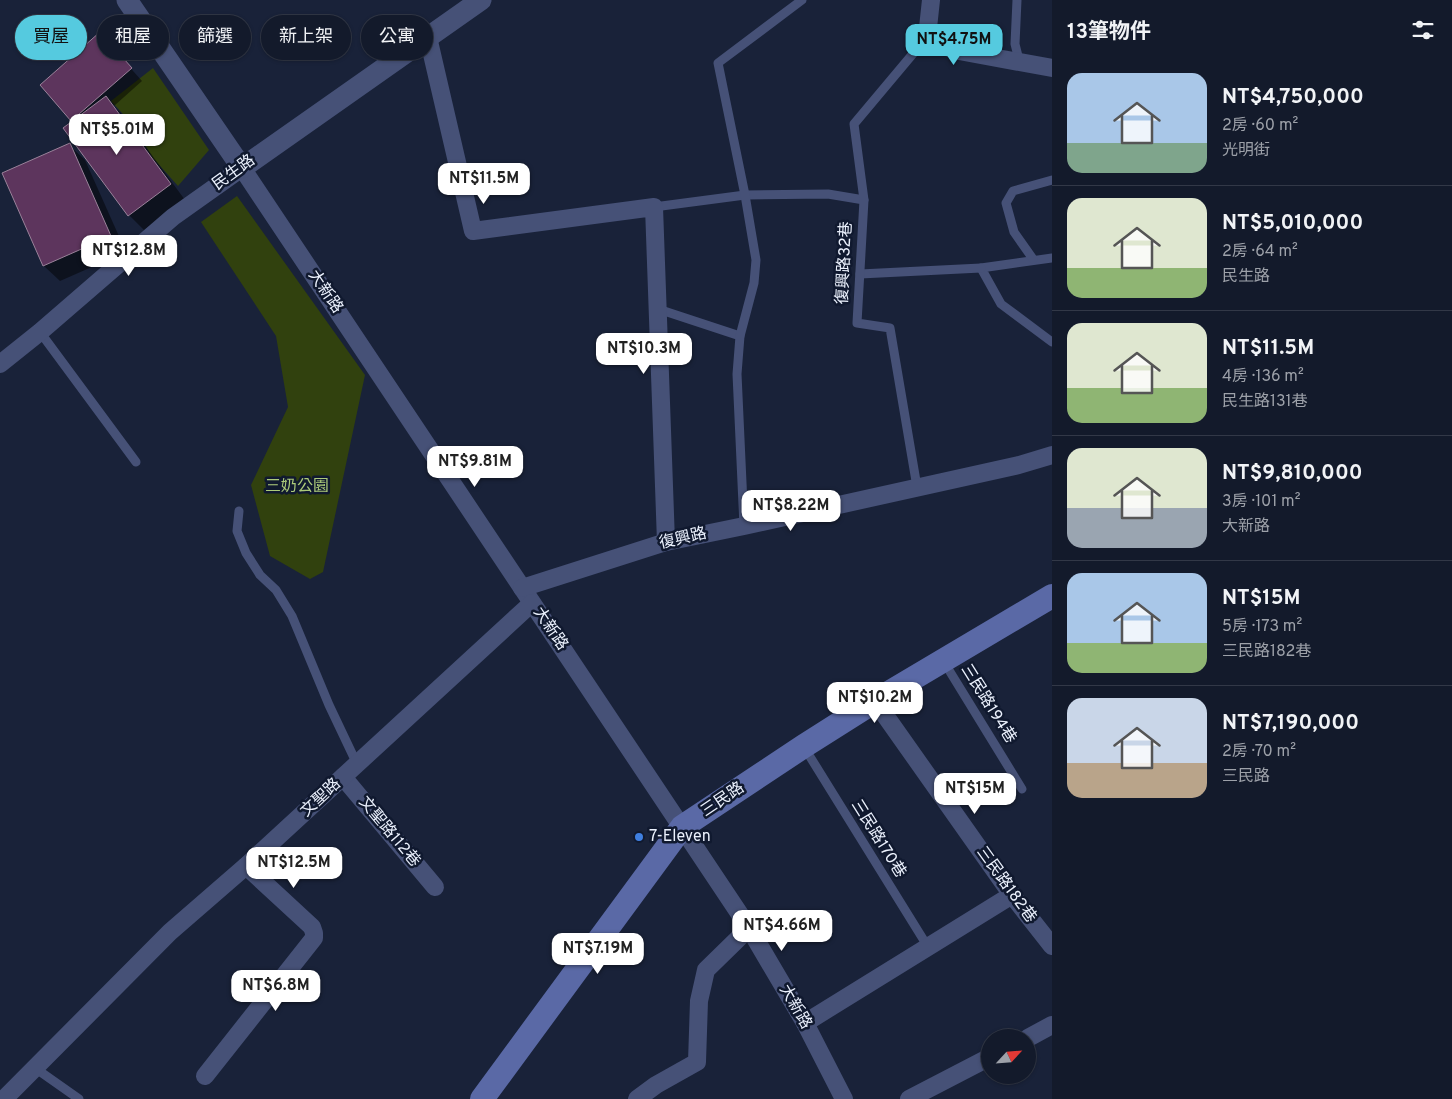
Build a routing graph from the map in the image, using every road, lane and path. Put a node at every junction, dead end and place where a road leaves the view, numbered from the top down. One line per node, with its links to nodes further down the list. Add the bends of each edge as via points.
1 (127, 0): 12 (street)
2 (481, 0): 6 (street, 民生路)
3 (802, 0): 14 (lane, via 718,63)
4 (931, 0): 7 (street)
5 (1018, 0): 10 (lane, via 1015,44)
6 (433, 34)
7 (927, 37): 10 (street, via 930,42 959,51); 15 (lane, 復興路32巷, via 854,124)
8 (433, 59): 16 (street, via 473,231)
9 (397, 60): 12 (street, 民生路)
10 (1019, 60): 11 (street)
11 (1052, 68)
12 (242, 168): 22 (street, 民生路, via 174,218); 32 (street, 大新路)
13 (1052, 180): 18 (lane, via 1014,191 1006,203 1014,232)
14 (745, 195): 15 (lane, via 828,194); 16 (lane); 23 (lane, via 756,260 754,283)
15 (864, 200): 20 (lane, 復興路32巷)
16 (654, 207): 21 (street)
17 (1052, 258): 18 (lane)
18 (1033, 259): 19 (lane)
19 (981, 268): 20 (lane); 24 (lane, via 1002,304)
20 (860, 274): 28 (lane, 復興路32巷, via 857,324 890,328)
21 (658, 309): 23 (lane); 31 (street)
22 (40, 332): 25 (street, 民生路); 27 (lane)
23 (740, 336): 30 (lane, via 737,374)
24 (1052, 342)
25 (0, 364)
26 (1052, 455): 28 (street, 復興路)
27 (136, 462)
28 (917, 487): 30 (street, 復興路)
29 (239, 511): 38 (lane, via 237,531 246,553 292,616)
30 (744, 526): 31 (street, 復興路)
31 (666, 542): 32 (street, 復興路)
32 (522, 588): 34 (street, 大新路)
33 (1052, 596): 35 (main road, 三民路)
34 (532, 603): 38 (street, 文聖路); 41 (street, 大新路)
35 (943, 660): 36 (main road, 三民路); 40 (lane, 三民路194巷)
36 (875, 701): 37 (main road, 三民路); 44 (street, 三民路182巷)
37 (804, 746): 41 (main road, 三民路); 47 (lane, 三民路170巷)
38 (357, 764): 39 (street, 文聖路)
39 (343, 777): 42 (street, 文聖路); 43 (street, 文聖路112巷)
40 (1022, 789)
41 (682, 827): 45 (street, 大新路); 56 (main road, 三民路)
42 (246, 866): 52 (street, 文聖路, via 170,932); 53 (street, via 312,928 314,938)
43 (435, 887)
44 (1012, 895): 46 (street, 三民路182巷); 47 (street)
45 (749, 928): 48 (street, 大新路); 57 (street, via 706,970 699,1001 697,1062)
46 (1052, 946)
47 (928, 947): 48 (street)
48 (805, 1023): 58 (street, 大新路)
49 (1052, 1025): 50 (street)
50 (1036, 1034)
51 (981, 1062): 59 (street)
52 (35, 1068): 54 (street, 文聖路); 55 (lane)
53 (205, 1076)
54 (4, 1099)
55 (79, 1099)
56 (482, 1099)
57 (637, 1099)
58 (844, 1099)
59 (909, 1099)

